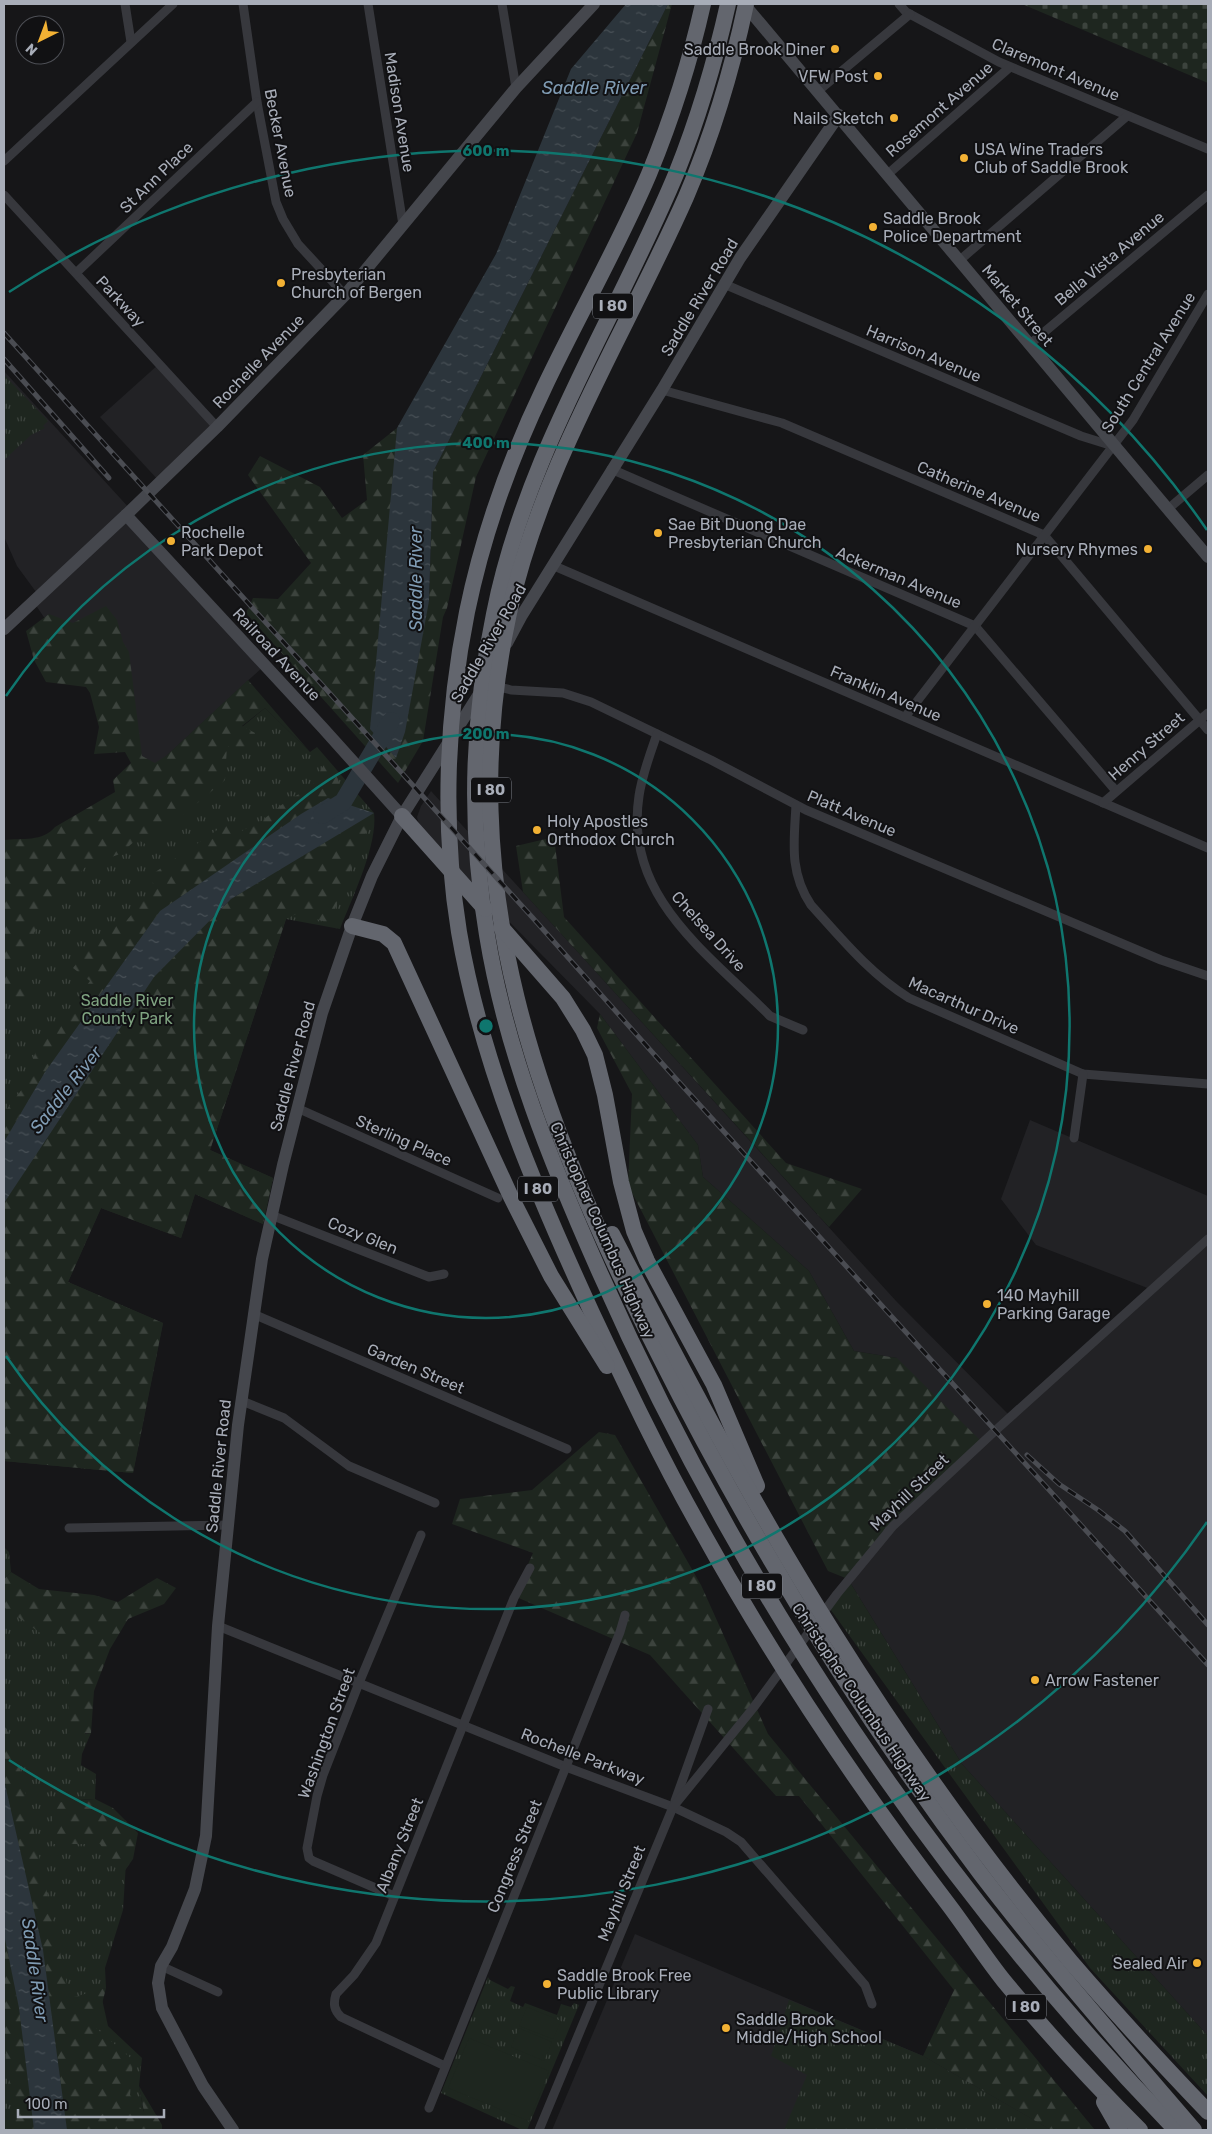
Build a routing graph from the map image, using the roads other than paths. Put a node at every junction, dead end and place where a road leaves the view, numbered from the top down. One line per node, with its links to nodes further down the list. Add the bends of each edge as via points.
1 (125, 4): 12 (street)
2 (173, 4): 12 (street)
3 (243, 4): 16 (street, Becker Avenue)
4 (368, 4): 24 (street, Madison Avenue)
5 (502, 4): 14 (street)
6 (594, 4): 14 (street, Rochelle Avenue)
7 (703, 4): 69 (highway, I 80, via 690,60 668,127 619,241 517,449 492,516 473,583 455,689 450,761 450,833 458,925 479,1022 517,1138 569,1262)
8 (728, 4): 41 (highway, Christopher Columbus Highway / I 80, via 706,91 676,174 548,443 520,518)
9 (899, 4): 11 (street, Claremont Avenue)
10 (749, 5): 15 (street, Market Street); 41 (highway, Christopher Columbus Highway / I 80, via 699,166 556,468)
11 (910, 14): 13 (street, Claremont Avenue); 15 (street)
12 (131, 42): 20 (street)
13 (1010, 67): 18 (street, Claremont Avenue); 21 (street, Rosemont Avenue)
14 (516, 88): 24 (street, Rochelle Avenue)
15 (818, 91): 17 (street, Market Street)
16 (257, 102): 26 (street, St Ann Place); 29 (street, Becker Avenue, via 272,186 283,219 303,251)
17 (839, 115): 21 (street, Market Street); 27 (street, Saddle River Road)
18 (1127, 116): 19 (street, Claremont Avenue); 25 (street)
19 (1208, 149)
20 (4, 161)
21 (888, 174): 25 (street, Market Street)
22 (4, 194): 26 (street, Parkway)
23 (1208, 195): 30 (street, Bella Vista Avenue)
24 (403, 225): 29 (street, Rochelle Avenue)
25 (960, 260): 30 (street, Market Street)
26 (76, 273): 32 (street, Parkway)
27 (724, 284): 31 (street, Saddle River Road); 33 (street, Harrison Avenue, via 1081,436)
28 (1208, 294): 33 (street, South Central Avenue)
29 (345, 295): 32 (street, Rochelle Avenue)
30 (1030, 344): 33 (street, Market Street)
31 (662, 390): 34 (street, Saddle River Road); 38 (street, Catherine Avenue, via 782,423)
32 (217, 427): 37 (street, Rochelle Avenue)
33 (1114, 446): 36 (street, Market Street); 38 (street, South Central Avenue)
34 (611, 469): 40 (street, Saddle River Road); 42 (street, Ackerman Avenue)
35 (1208, 475): 36 (street)
36 (1168, 509): 39 (street, Market Street)
37 (126, 515): 43 (street, Rochelle Avenue); 53 (street, Railroad Avenue)
38 (1044, 535): 42 (street, South Central Avenue); 47 (street, Catherine Avenue)
39 (1208, 557)
40 (552, 565): 44 (street, Saddle River Road); 46 (street, Franklin Avenue)
41 (506, 594): 61 (highway, Christopher Columbus Highway / I 80, via 493,722 491,791 496,887 512,984 528,1046); 98 (highway, Christopher Columbus Highway / I 80, via 482,683 475,790 480,879 492,962 506,1024 585,1239 667,1414 752,1569 850,1726 952,1869 1069,2012)
42 (975, 626): 46 (street, South Central Avenue); 50 (street, Ackerman Avenue)
43 (4, 629)
44 (485, 683): 49 (street, Platt Avenue, via 511,690 567,694); 53 (street, Saddle River Road)
45 (1208, 713): 47 (street, Henry Street)
46 (905, 718): 51 (street, Franklin Avenue)
47 (1200, 720): 48 (street, Catherine Avenue); 50 (street, Henry Street)
48 (1208, 730)
49 (657, 734): 52 (street, Platt Avenue); 57 (street, Chelsea Drive, via 638,796 637,815 641,856 652,886 674,920 770,1016)
50 (1116, 791): 51 (street, Henry Street)
51 (1103, 803): 54 (street, Franklin Avenue)
52 (796, 805): 56 (street, Platt Avenue, via 1161,960); 58 (street, Macarthur Drive, via 795,868 804,894 875,974 909,998)
53 (402, 816): 55 (street, Saddle River Road); 75 (highway, via 563,998 583,1030 595,1055 634,1231 647,1262 714,1385 771,1515)
54 (1208, 848)
55 (352, 926): 60 (street, Saddle River Road, via 322,1013); 69 (highway, via 383,934 394,943 551,1276)
56 (1208, 976)
57 (803, 1030)
58 (1083, 1074): 59 (street, Macarthur Drive); 62 (street)
59 (1208, 1084)
60 (297, 1108): 63 (street, Sterling Place); 64 (street, Saddle River Road)
61 (556, 1126): 75 (highway, via 686,1376); 99 (highway, Christopher Columbus Highway / I 80, via 604,1242 673,1384 740,1508 836,1667 915,1784 1004,1904 1076,1994)
62 (1074, 1138)
63 (498, 1198)
64 (272, 1215): 66 (street, Cozy Glen, via 429,1278); 67 (street, Saddle River Road)
65 (1208, 1239): 83 (street, Mayhill Street, via 910,1509 872,1549 754,1707)
66 (444, 1274)
67 (253, 1314): 68 (street, Saddle River Road); 70 (street, Garden Street)
68 (242, 1401): 71 (street, via 284,1418 349,1466); 72 (street, Saddle River Road)
69 (654, 1441): 89 (highway, I 80, via 738,1594 832,1744 1000,1977)
70 (567, 1449)
71 (435, 1503)
72 (228, 1526): 73 (street); 78 (street, Saddle River Road)
73 (69, 1528)
74 (421, 1534): 79 (street, Washington Street)
75 (782, 1548): 90 (highway, via 891,1723 959,1819 1071,1961)
76 (530, 1568): 81 (street, Albany Street, via 514,1598)
77 (625, 1615): 82 (street, Congress Street)
78 (218, 1626): 79 (street, Rochelle Parkway); 85 (street, Saddle River Road, via 206,1836 195,1888)
79 (359, 1683): 81 (street, Rochelle Parkway); 84 (street, Washington Street, via 321,1782 307,1852 313,1861)
80 (708, 1709): 83 (street, Mayhill Street)
81 (463, 1725): 82 (street, Rochelle Parkway); 84 (street, Albany Street)
82 (566, 1767): 83 (street, Rochelle Parkway); 88 (street, Congress Street)
83 (673, 1807): 87 (street, Rochelle Parkway, via 741,1842 865,1986); 95 (street, Mayhill Street)
84 (394, 1896): 88 (street, Albany Street, via 376,1943 336,1994 334,2007 341,2017)
85 (161, 1966): 86 (street); 94 (street, Saddle River Road, via 158,1983 162,2008 203,2086)
86 (218, 1992)
87 (872, 2004)
88 (445, 2066): 92 (street, Congress Street)
89 (1091, 2080): 96 (highway); 97 (highway, I 80)
90 (1190, 2093): 91 (highway); 93 (highway)
91 (1208, 2107)
92 (429, 2108)
93 (1208, 2112)
94 (233, 2130)
95 (539, 2130)
96 (1120, 2130)
97 (1140, 2130)
98 (1176, 2130)
99 (1194, 2130)

